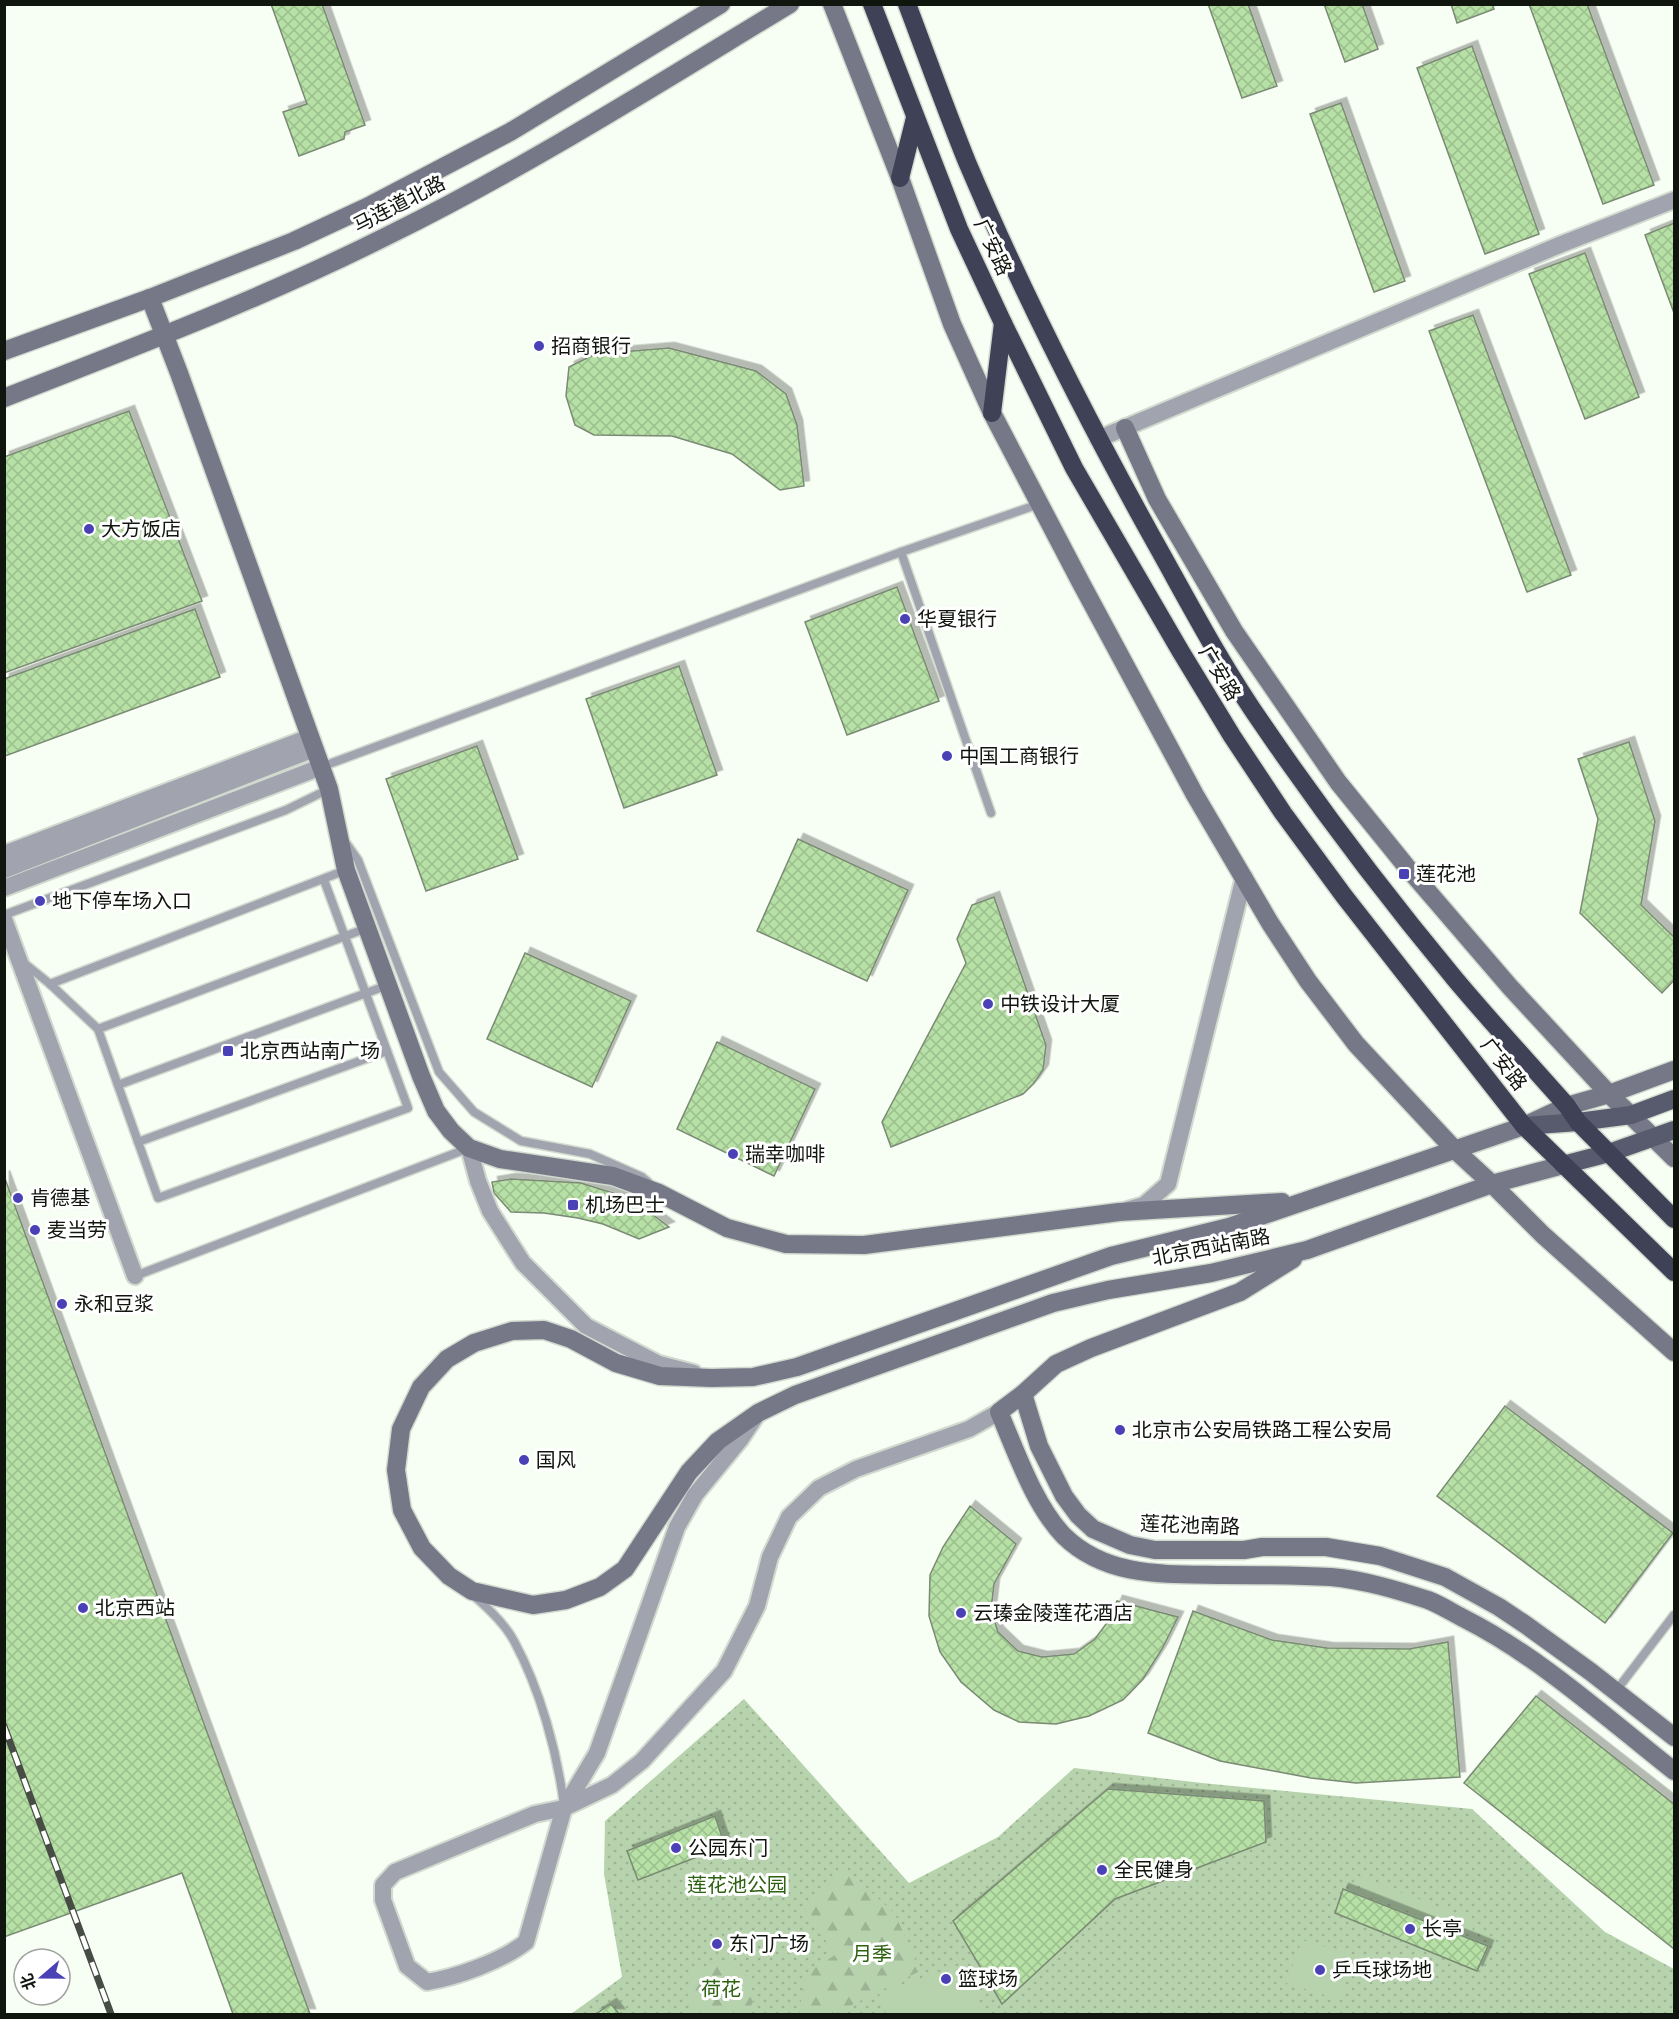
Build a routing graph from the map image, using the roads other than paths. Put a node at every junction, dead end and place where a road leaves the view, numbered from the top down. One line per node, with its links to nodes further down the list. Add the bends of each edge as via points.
1 (721, 4): 9 (main road, 马连道北路, via 510,132 367,207 294,241)
2 (790, 4): 11 (main road, 马连道北路, via 506,174 315,271)
3 (832, 4): 7 (main road)
4 (873, 4): 6 (highway, 广安路)
5 (907, 4): 16 (highway, 广安路, via 969,165)
6 (915, 118): 7 (highway); 10 (highway, 广安路, via 959,229)
7 (900, 178): 14 (main road, via 952,324)
8 (1674, 201): 15 (street, via 1562,243)
9 (150, 298): 11 (main road); 12 (main road, 马连道北路)
10 (1003, 323): 14 (highway); 46 (highway, 广安路, via 1074,468 1232,736 1338,888)
11 (165, 335): 13 (main road, 马连道北路); 19 (main road)
12 (4, 351)
13 (4, 398)
14 (992, 413): 17 (main road)
15 (1125, 428): 16 (street); 41 (main road, 广安路, via 1157,499 1234,631 1338,782 1510,987)
16 (1098, 438): 43 (highway, 广安路, via 1203,628 1261,722 1328,818 1456,980)
17 (1039, 504): 18 (lane); 27 (main road, via 1195,795)
18 (901, 552): 20 (lane); 22 (lane)
19 (312, 743): 20 (main road); 24 (street); 25 (street)
20 (321, 767): 21 (main road); 29 (street)
21 (329, 789): 23 (main road); 30 (lane, via 286,810)
22 (991, 813)
23 (340, 834): 26 (main road); 56 (lane, via 358,860 439,1072 474,1112 520,1141 590,1154 642,1177)
24 (4, 854)
25 (4, 870)
26 (346, 870): 28 (lane); 31 (main road)
27 (1244, 877): 51 (main road, via 1308,981 1356,1044); 58 (street, via 1168,1184 1144,1205)
28 (324, 880): 32 (lane); 34 (lane)
29 (4, 888)
30 (4, 917): 33 (street)
31 (367, 928): 32 (lane); 35 (main road)
32 (345, 936): 36 (lane); 37 (lane)
33 (19, 958): 34 (lane); 62 (street)
34 (50, 984): 37 (lane)
35 (388, 985): 36 (lane); 50 (main road, via 436,1111)
36 (366, 993): 38 (lane); 40 (lane)
37 (98, 1029): 40 (lane)
38 (387, 1051): 49 (lane); 49 (lane, via 408,1108 158,1198)
39 (1674, 1070): 41 (main road, 北京西站南路)
40 (118, 1085): 49 (lane)
41 (1609, 1094): 43 (main road, 北京西站南路); 44 (main road, 广安路)
42 (1674, 1099): 44 (main road, 北京西站南路)
43 (1567, 1106): 45 (highway, 广安路); 46 (main road, 北京西站南路)
44 (1631, 1115): 45 (main road, 北京西站南路); 48 (main road, 广安路)
45 (1578, 1122): 46 (main road, 北京西站南路); 52 (highway, 广安路)
46 (1524, 1126): 51 (main road, 北京西站南路); 54 (highway, 广安路)
47 (1674, 1130): 48 (main road, 北京西站南路)
48 (1653, 1137): 52 (main road, 北京西站南路); 53 (main road)
49 (138, 1142)
50 (469, 1148): 56 (main road, via 500,1159 613,1176); 62 (lane); 64 (street, via 490,1211 524,1263 586,1326 659,1364)
51 (1454, 1149): 55 (main road); 57 (main road, 北京西站南路)
52 (1609, 1153): 54 (main road, 北京西站南路); 59 (highway, 广安路)
53 (1674, 1158)
54 (1563, 1165): 55 (main road, 北京西站南路); 61 (highway, 广安路)
55 (1492, 1184): 60 (main road, 北京西站南路); 63 (main road)
56 (659, 1193): 58 (main road, via 727,1228 786,1244 864,1245)
57 (1311, 1199): 58 (main road); 64 (main road, 北京西站南路, via 1230,1227 1111,1256 797,1367 753,1377)
58 (1119, 1212)
59 (1674, 1219)
60 (1307, 1250): 65 (main road, via 1240,1292 1056,1365); 67 (main road, 北京西站南路, via 1053,1303 795,1395)
61 (1674, 1272)
62 (135, 1276)
63 (1674, 1352)
64 (712, 1378): 68 (main road, 北京西站南路, via 660,1376 616,1363 571,1339 544,1330 512,1331 474,1343 447,1359 421,1387 401,1429 396,1470 402,1510 422,1548)
65 (1023, 1394): 66 (main road); 70 (main road, 莲花池南路, via 1039,1446 1064,1497 1093,1529 1130,1545 1155,1550 1326,1547 1380,1556 1445,1577 1499,1607)
66 (999, 1412): 72 (main road, via 1048,1516 1092,1557 1152,1574 1335,1578 1374,1584 1431,1601 1507,1642); 73 (street, via 969,1429 856,1469 819,1488 789,1517 770,1557 757,1606 724,1671 642,1761 612,1785)
67 (758, 1413): 68 (main road, 北京西站南路, via 718,1441 689,1473 626,1569 600,1587 566,1600 533,1605 472,1591); 73 (street, via 695,1495 677,1527 597,1754)
68 (460, 1583): 73 (lane, via 513,1639 535,1689 560,1773)
69 (1674, 1615): 70 (lane)
70 (1616, 1691): 71 (main road, 莲花池南路)
71 (1674, 1737)
72 (1674, 1771)
73 (564, 1808): 73 (street, via 535,1814 395,1872 383,1885 383,1900 407,1966 428,1982 444,1979 512,1953 526,1942)

